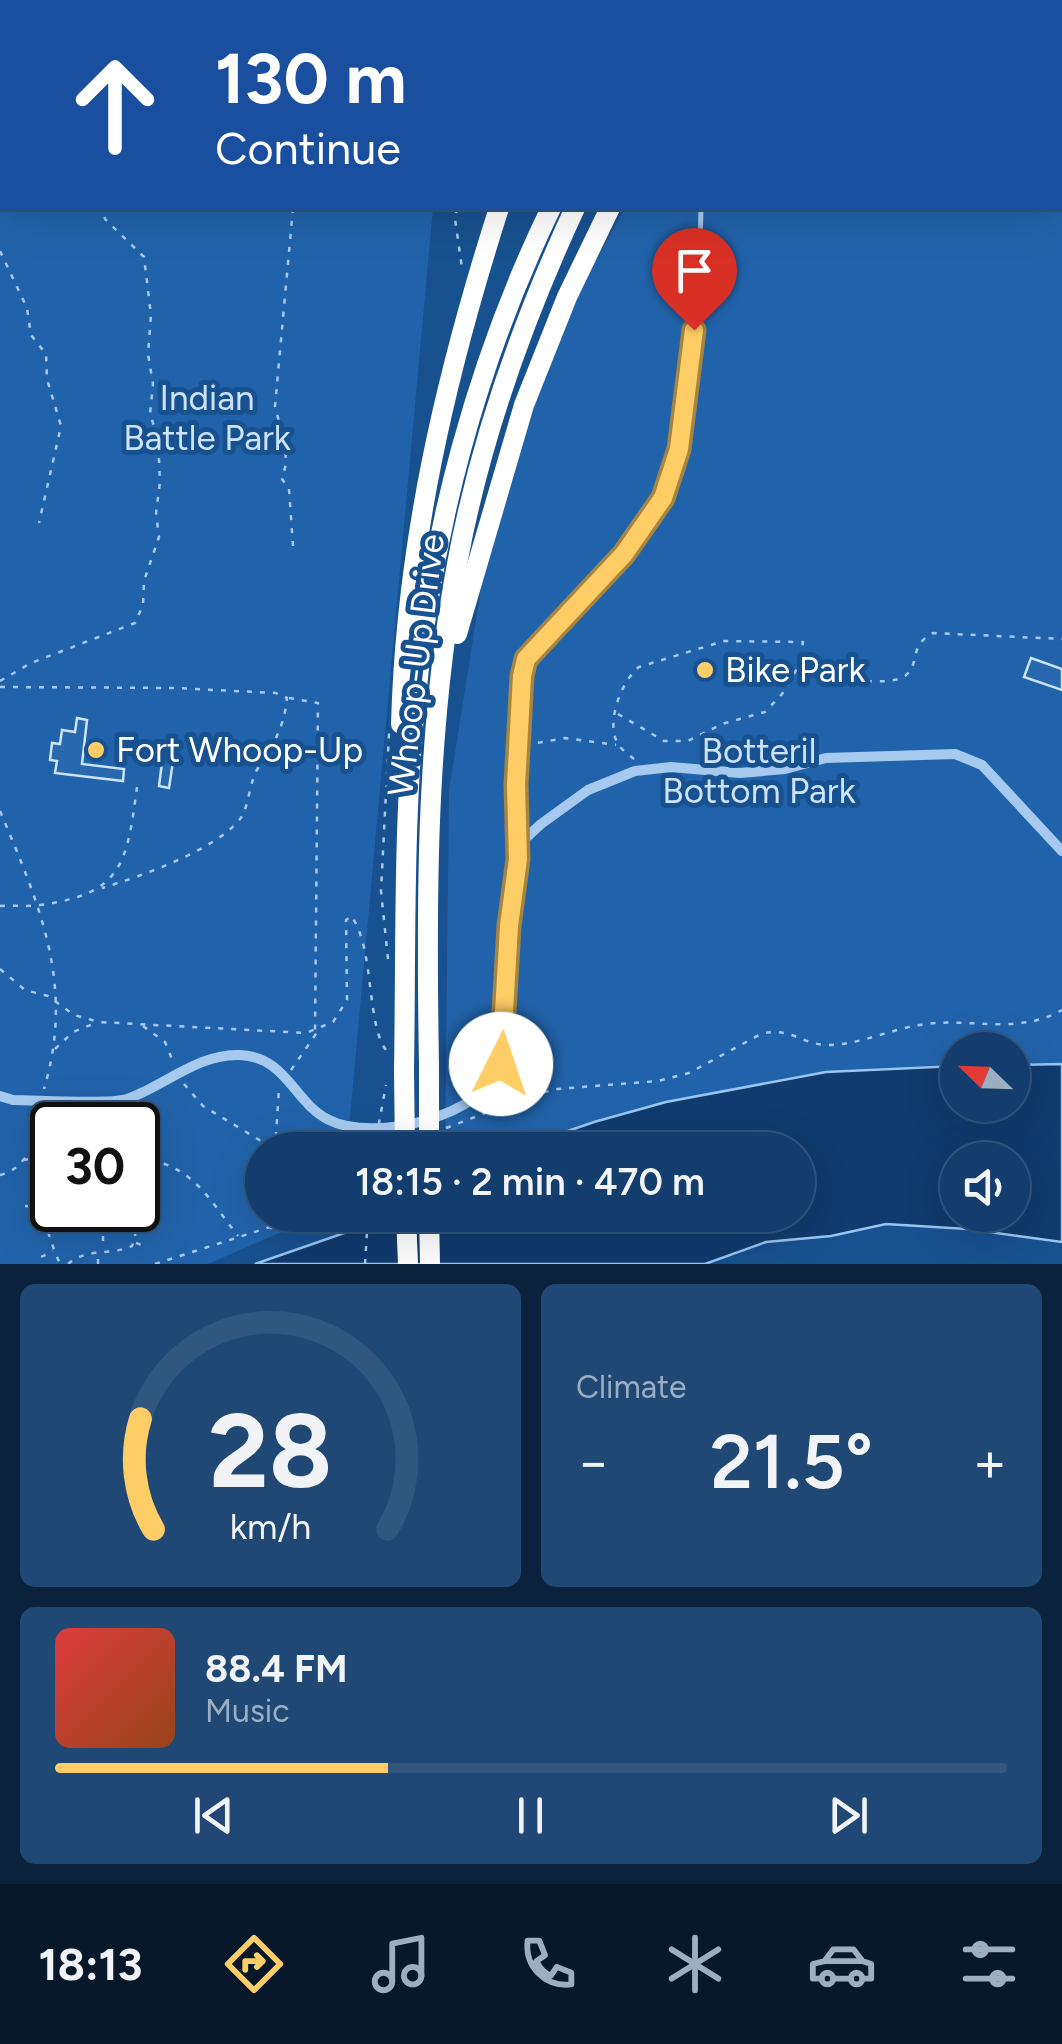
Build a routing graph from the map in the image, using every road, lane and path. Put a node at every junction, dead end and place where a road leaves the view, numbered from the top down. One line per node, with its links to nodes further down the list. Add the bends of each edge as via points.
1 (103, 210): 15 (path, via 144,257 150,414 160,482 157,549 135,623)
2 (293, 210): 12 (path, via 276,406)
3 (457, 210): 10 (path)
4 (498, 210): 37 (highway, via 432,447 406,621)
5 (549, 210): 37 (highway, Whoop-Up Drive, via 485,367 431,589 415,705)
6 (574, 210): 18 (highway, Whoop-Up Drive, via 524,323 475,481)
7 (609, 210): 18 (highway, via 524,405)
8 (701, 210): 21 (lane, via 691,367 671,477 652,518 624,554 526,659)
9 (0, 251): 11 (path, via 27,308 31,334 46,354 61,426)
10 (463, 275)
11 (40, 524)
12 (293, 546)
13 (1062, 640): 14 (path, via 933,633 917,646 903,678 882,683 814,672)
14 (802, 660): 19 (path, via 765,712 688,741 664,741); 19 (path, via 804,642 724,641 639,667 622,688)
15 (0, 681)
16 (0, 688): 17 (path, via 176,688)
17 (288, 698): 27 (path, via 285,722 257,770 242,818 150,874); 35 (path, via 318,704)
18 (438, 704): 47 (highway, Whoop-Up Drive, bridge, via 429,850)
19 (616, 714): 20 (path)
20 (618, 745): 21 (path, via 565,738); 22 (path, via 639,762)
21 (518, 746): 25 (lane)
22 (635, 771): 25 (street, via 588,790); 26 (street, via 672,767 740,774 826,758 955,754 982,765)
23 (137, 787): 27 (path, via 121,865)
24 (0, 812): 29 (path)
25 (517, 846): 38 (street, via 501,1064 478,1097 413,1124 361,1128 325,1118 287,1076 254,1058 224,1056)
26 (1062, 852)
27 (102, 888): 29 (path)
28 (0, 906): 29 (path)
29 (37, 906): 31 (path, via 53,956)
30 (0, 969): 31 (path, via 25,990)
31 (56, 1002): 33 (path); 36 (path)
32 (1062, 1010): 48 (path, via 1015,1025 924,1024 828,1045 774,1030 689,1073 557,1089)
33 (99, 1022): 34 (path); 36 (path, via 73,1032)
34 (137, 1023): 35 (path); 38 (path, via 161,1037)
35 (314, 1032): 37 (path, via 333,1022 347,1000 351,916 364,946 380,1041)
36 (53, 1052): 41 (path)
37 (398, 1063): 46 (highway, Whoop-Up Drive, bridge)
38 (184, 1071): 43 (street); 44 (path, via 183,1085 203,1106)
39 (386, 1085): 45 (path, bridge)
40 (0, 1099): 41 (street)
41 (47, 1100): 42 (street)
42 (63, 1100): 43 (street)
43 (124, 1101)
44 (246, 1132)
45 (377, 1132)
46 (401, 1132)
47 (431, 1132)
48 (451, 1132)
49 (30, 1148): 51 (path)
50 (30, 1159): 51 (path)
51 (24, 1160): 53 (path)
52 (160, 1162): 64 (path, via 190,1176)
53 (0, 1175)
54 (25, 1206): 55 (path)
55 (30, 1206)
56 (54, 1232): 63 (path)
57 (103, 1232): 69 (path)
58 (135, 1232): 65 (path)
59 (252, 1232): 64 (path)
60 (367, 1232): 76 (path)
61 (407, 1232): 77 (highway)
62 (429, 1232): 78 (highway)
63 (49, 1234): 68 (path)
64 (238, 1236): 75 (path)
65 (134, 1242): 66 (path); 69 (path)
66 (145, 1246)
67 (82, 1248): 70 (path)
68 (54, 1250): 71 (path); 72 (path)
69 (101, 1250): 70 (path); 74 (path)
70 (84, 1254): 73 (path)
71 (41, 1256)
72 (60, 1264)
73 (68, 1264)
74 (98, 1264)
75 (155, 1264)
76 (365, 1264)
77 (408, 1264)
78 (430, 1264)

